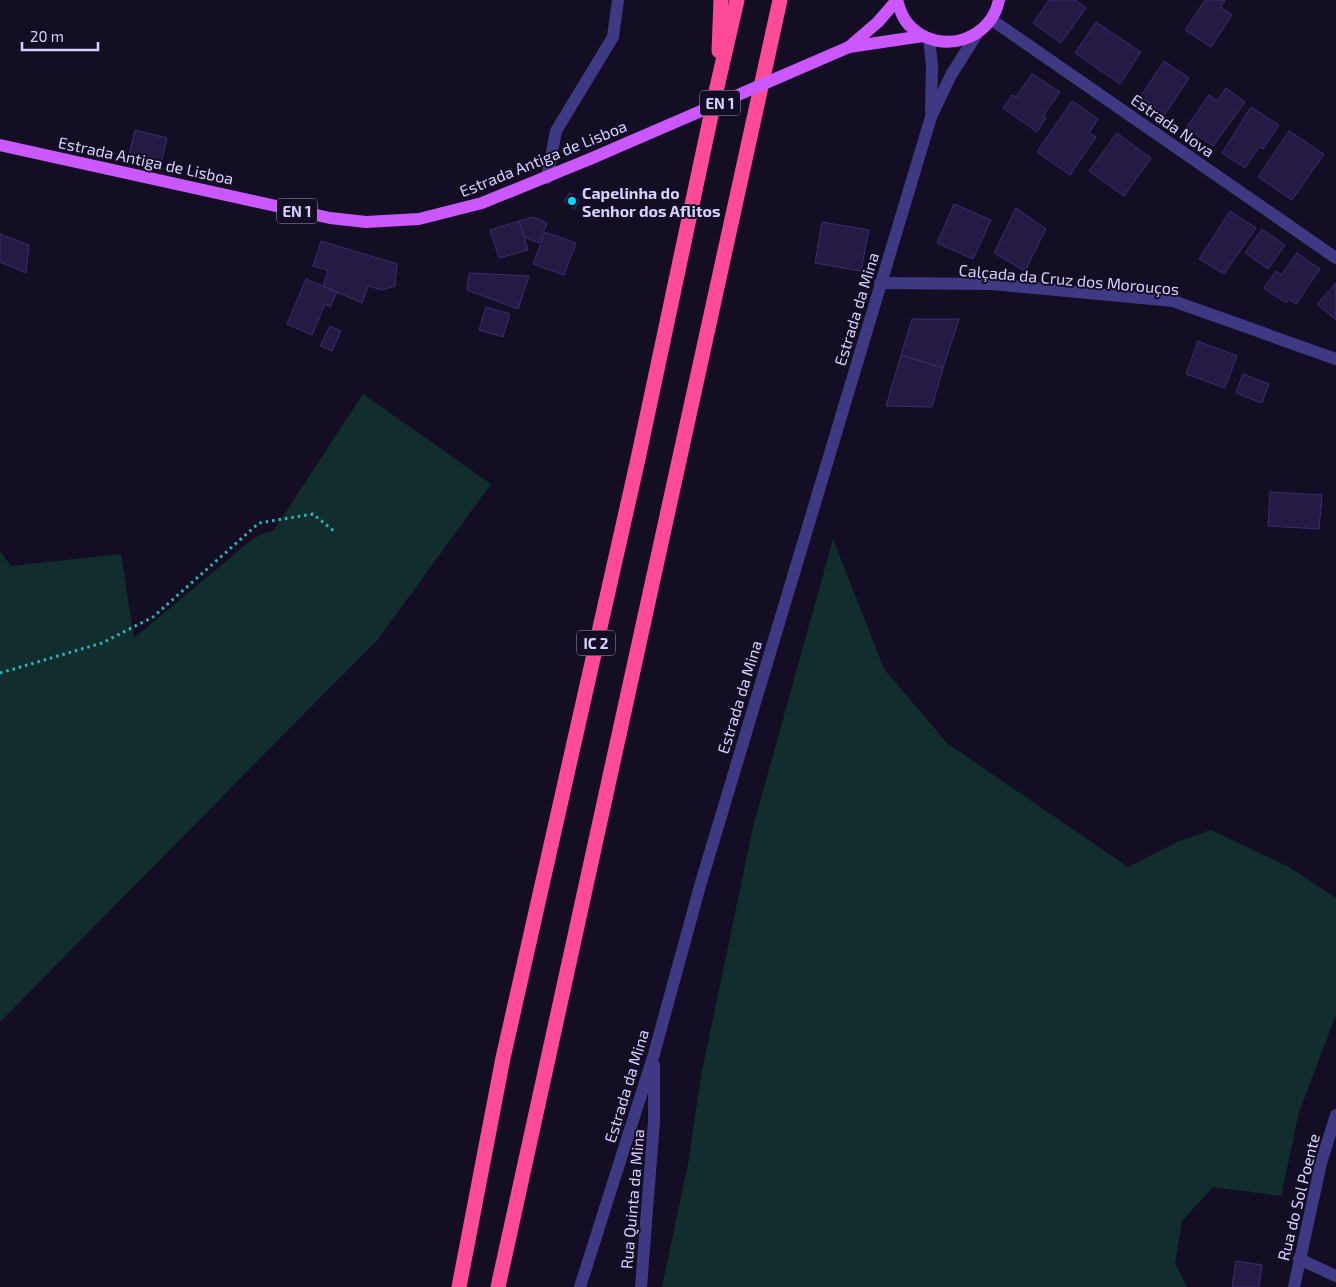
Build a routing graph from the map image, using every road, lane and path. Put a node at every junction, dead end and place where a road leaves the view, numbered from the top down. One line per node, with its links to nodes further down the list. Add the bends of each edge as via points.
1 (618, 0): 16 (street, via 613,37 556,131)
2 (720, 0): 13 (highway)
3 (738, 0): 13 (highway, IC 2)
4 (780, 0): 11 (highway, IC 2)
5 (786, 0): 11 (highway)
6 (897, 0): 10 (main road, Estrada Antiga de Lisboa / EN 1, via 911,27); 12 (main road, Estrada Antiga de Lisboa / EN 1)
7 (999, 0): 8 (main road, Estrada Antiga de Lisboa / EN 1)
8 (992, 20): 9 (main road, Estrada Antiga de Lisboa / EN 1); 17 (street, Estrada Nova)
9 (977, 34): 10 (main road, Estrada Antiga de Lisboa / EN 1, via 962,41 946,43); 14 (street, Estrada da Mina, via 951,75)
10 (926, 38): 12 (main road, Estrada Antiga de Lisboa / EN 1); 14 (street, Estrada da Mina, via 932,65)
11 (770, 46): 27 (highway, IC 2)
12 (849, 47): 16 (main road, Estrada Antiga de Lisboa / EN 1, bridge)
13 (717, 87): 26 (highway, IC 2, via 638,459 503,1058)
14 (931, 118): 18 (street, Estrada da Mina)
15 (0, 145): 16 (main road, Estrada Antiga de Lisboa / EN 1, via 330,218 366,222 419,219 482,203)
16 (547, 178)
17 (1336, 258)
18 (880, 283): 19 (street, Calçada da Cruz dos Morouços, via 992,284 1173,301); 22 (street, Estrada da Mina, via 700,886)
19 (1336, 359)
20 (335, 532): 21 (path, via 313,514 259,523 152,617 102,643)
21 (0, 673)
22 (654, 1054): 28 (street, Estrada da Mina); 29 (street, Rua Quinta da Mina, via 654,1122)
23 (1336, 1115): 24 (street, Rua do Sol Poente)
24 (1299, 1259): 25 (street); 30 (street, Rua do Sol Poente)
25 (1336, 1276)
26 (458, 1287)
27 (498, 1287)
28 (580, 1287)
29 (641, 1287)
30 (1294, 1287)

